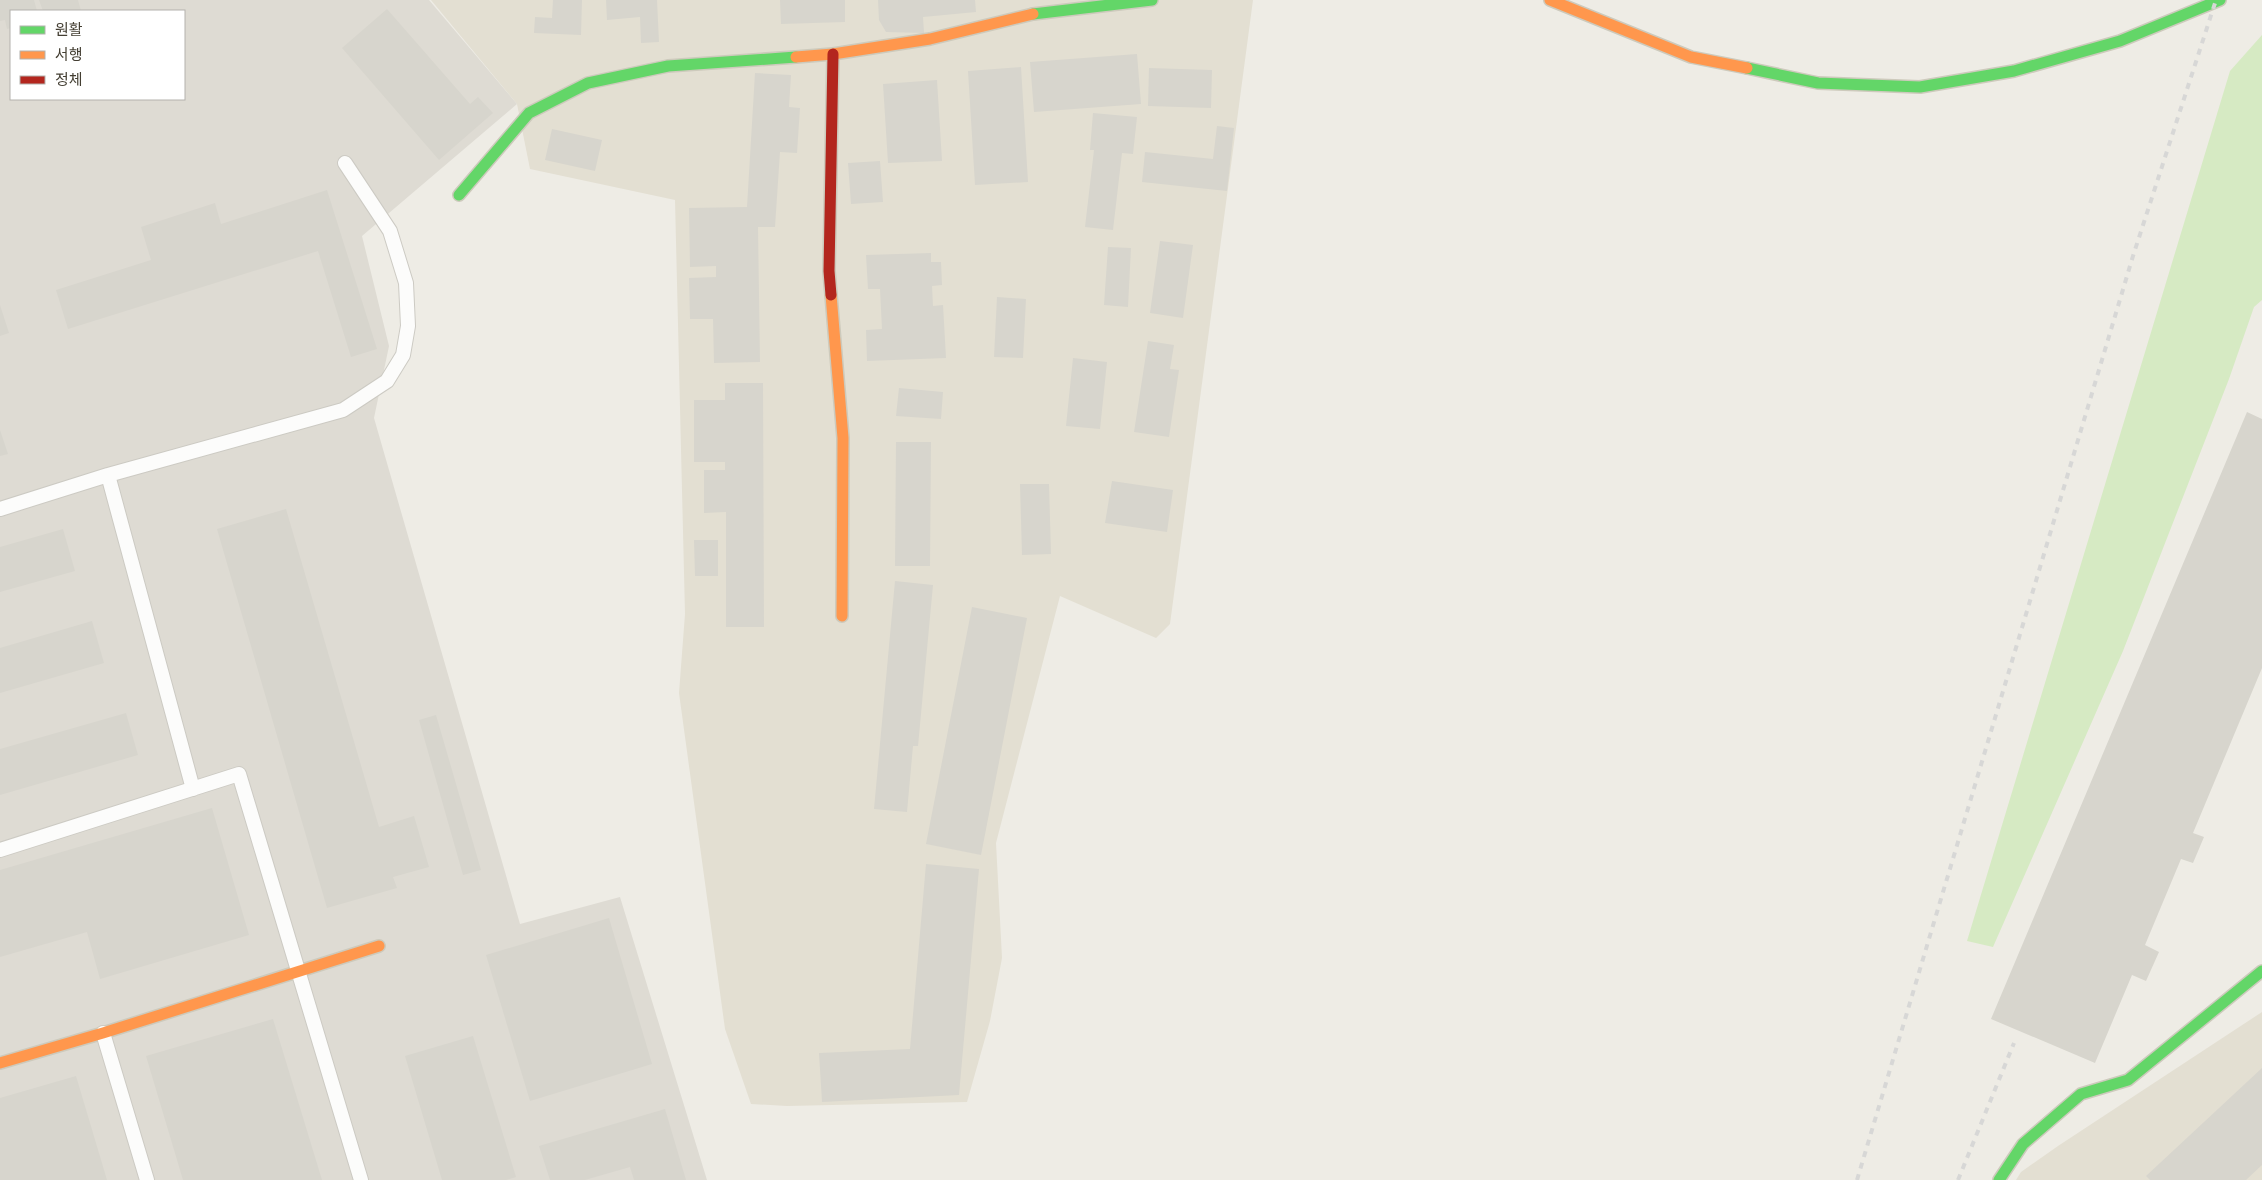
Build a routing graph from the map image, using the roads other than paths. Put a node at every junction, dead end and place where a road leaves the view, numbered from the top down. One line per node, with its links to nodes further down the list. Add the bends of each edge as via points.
1 (1152, 0): 4 (street, via 1030,14 930,39)
2 (1550, 0): 3 (street, via 1691,57 1818,83 1920,87 2014,71 2120,41)
3 (2220, 0)
4 (833, 54): 6 (street, via 668,66 588,83 529,113); 9 (street, via 829,271 843,438)
5 (345, 163): 7 (lane, via 390,231 406,283 408,326 403,355 387,381 342,410)
6 (459, 195)
7 (108, 475): 8 (lane); 10 (lane)
8 (0, 509)
9 (842, 616)
10 (193, 789): 11 (lane); 14 (lane, via 239,774)
11 (0, 850)
12 (379, 946): 14 (street)
13 (2262, 971): 19 (street, via 2128,1080 2081,1094 2023,1144)
14 (298, 972): 15 (street); 18 (lane)
15 (103, 1034): 16 (street); 17 (lane)
16 (0, 1063)
17 (147, 1180)
18 (361, 1180)
19 (1999, 1180)

